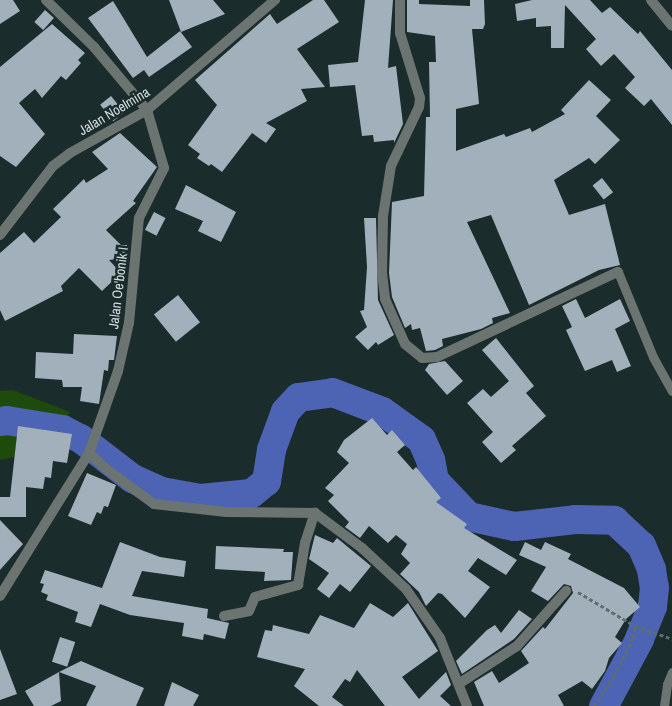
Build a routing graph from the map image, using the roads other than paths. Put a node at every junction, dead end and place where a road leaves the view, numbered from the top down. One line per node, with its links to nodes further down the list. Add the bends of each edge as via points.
1 (46, 0): 6 (street, Jalan Oe'bonik I, via 94,47)
2 (275, 0): 6 (street, Jalan Noelmina)
3 (400, 0): 8 (street, via 400,32 420,98 419,107 390,166 383,216 382,273 384,299 405,344 422,358 437,357)
4 (651, 0): 5 (street)
5 (672, 26)
6 (147, 110): 7 (street, Jalan Noelmina, via 70,152 53,166); 10 (street, Jalan Oe'bonik I, via 164,168 139,218 129,323 118,370)
7 (0, 235)
8 (618, 272): 9 (lane, via 653,357)
9 (672, 391)
10 (90, 453): 11 (street, via 106,469 154,504 227,512); 13 (street, Jalan Oe'bonik I)
11 (314, 514): 14 (street, via 298,584 255,597 249,611); 16 (street, via 374,558 406,589 440,638)
12 (566, 592): 16 (street, via 516,646)
13 (0, 596)
14 (224, 616)
15 (672, 672): 18 (lane)
16 (460, 683): 17 (street)
17 (467, 706)
18 (664, 706)

